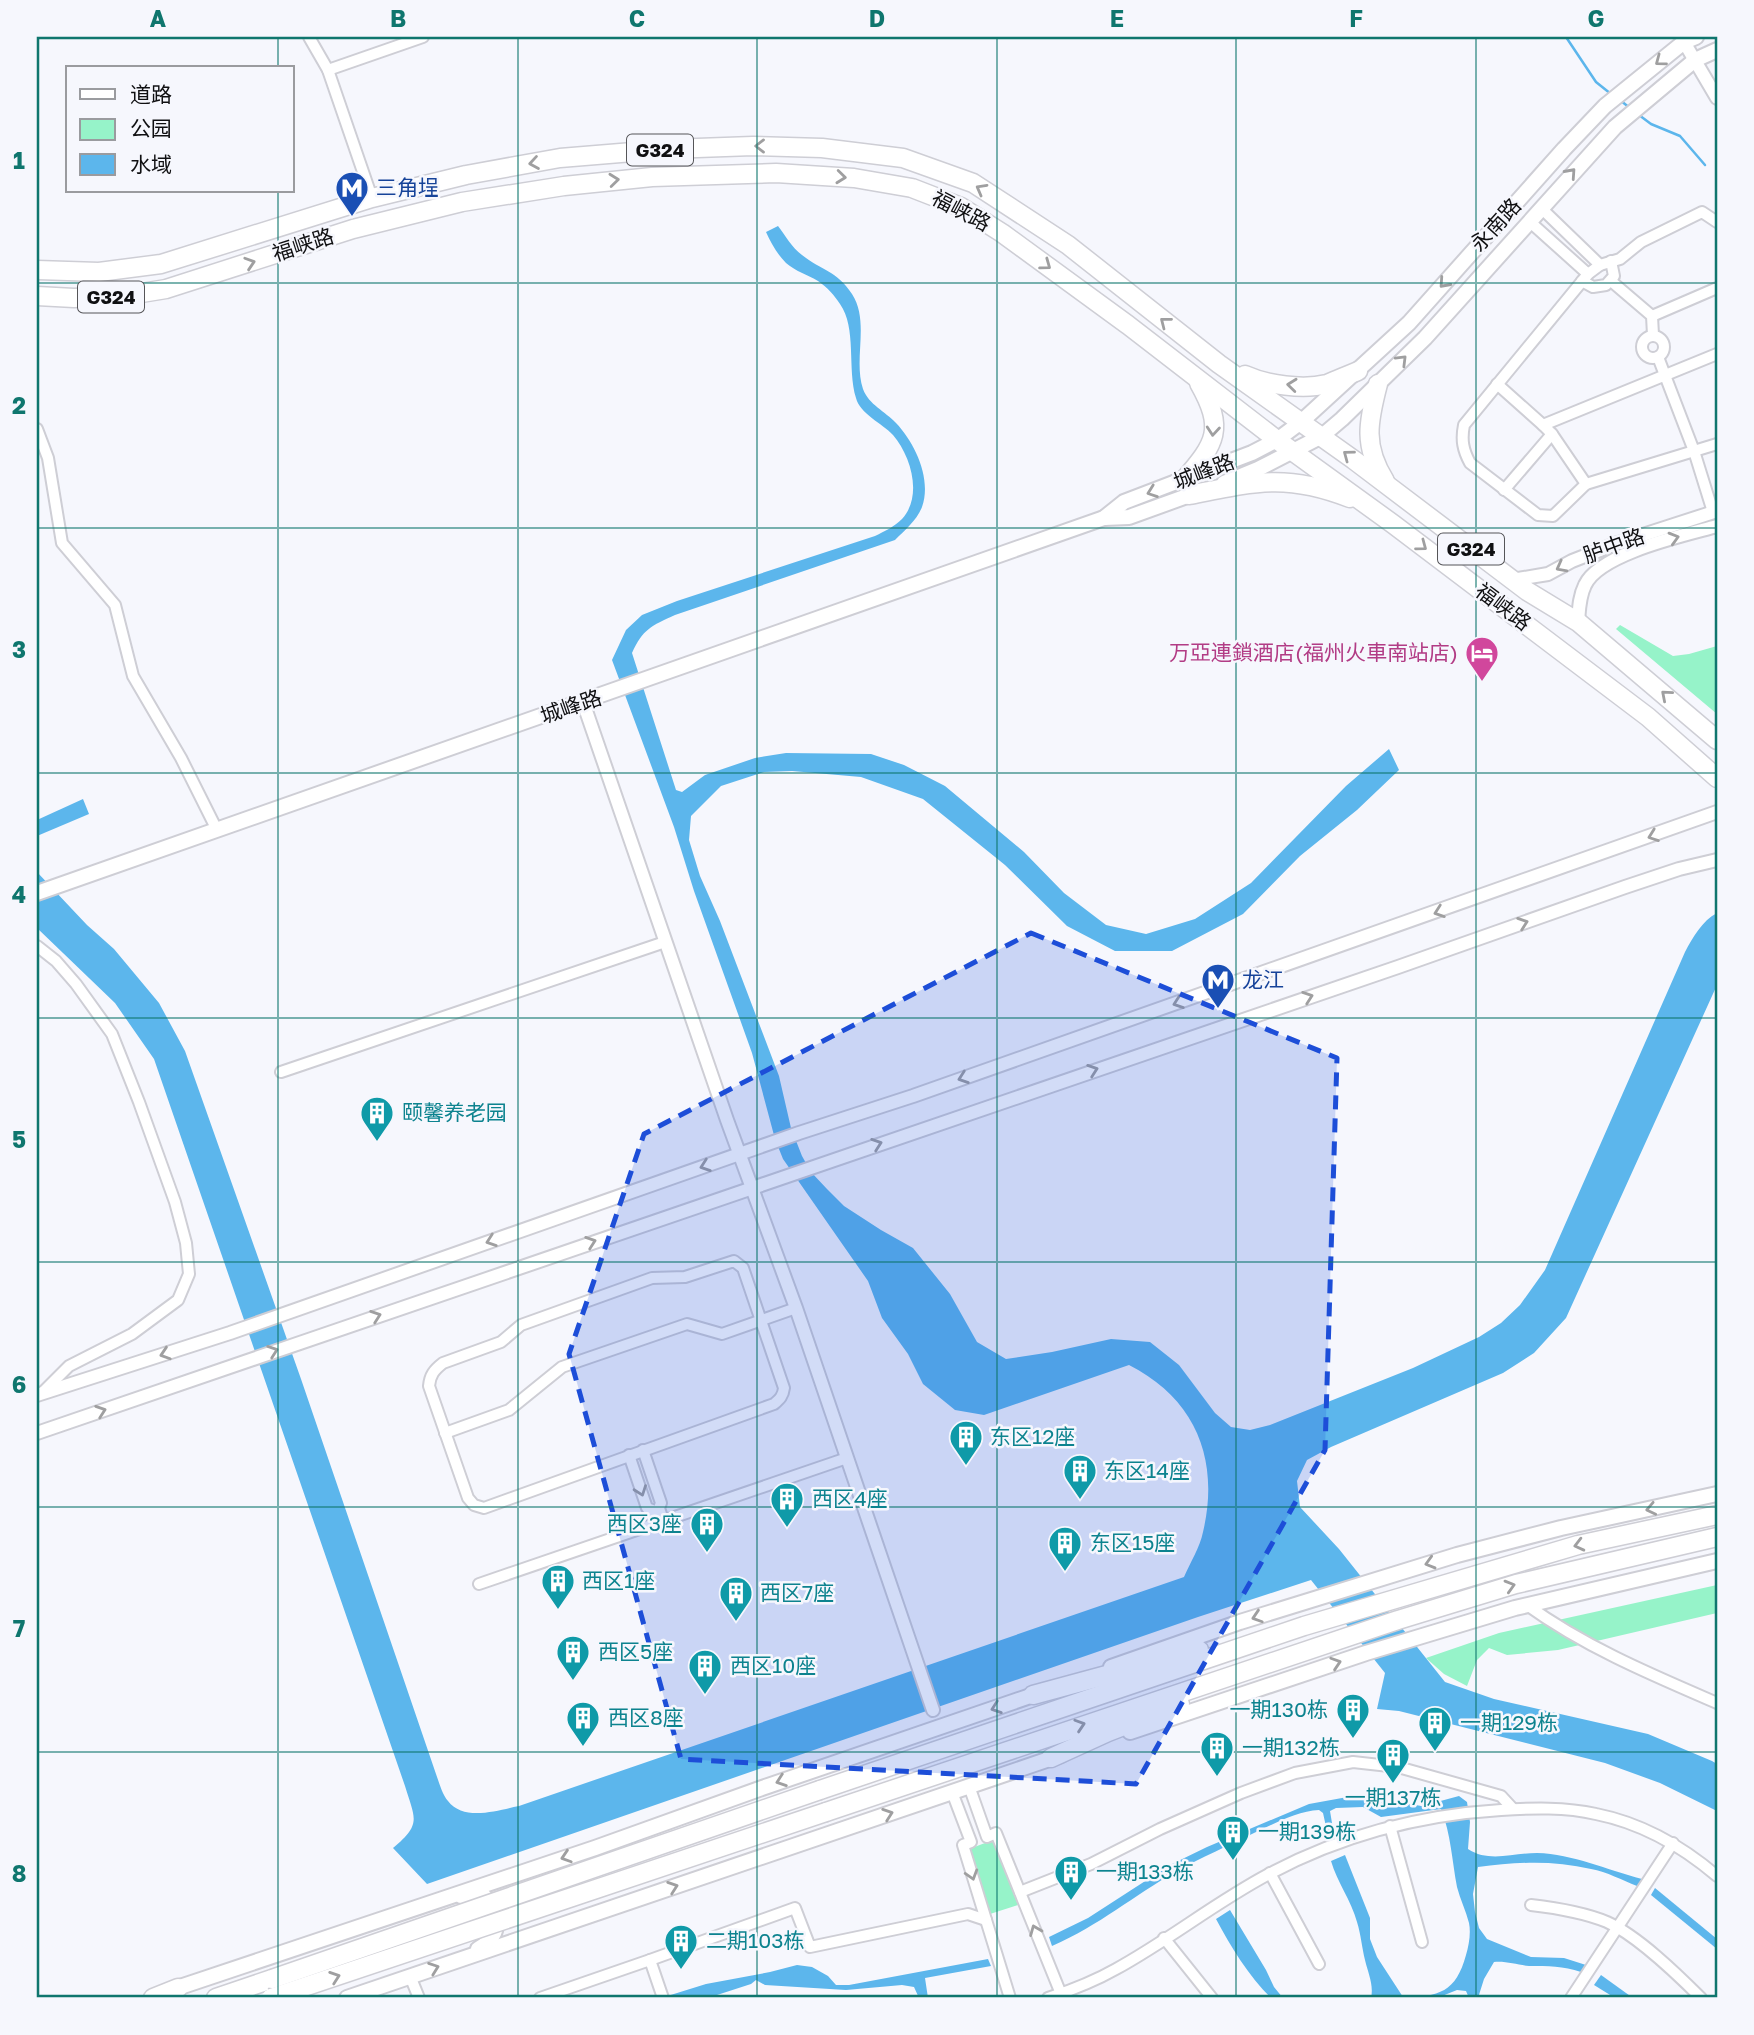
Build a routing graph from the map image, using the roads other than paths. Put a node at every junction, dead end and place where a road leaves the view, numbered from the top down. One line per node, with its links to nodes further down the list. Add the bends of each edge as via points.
1 (309, 37): 6 (street)
2 (423, 37): 6 (street)
3 (1687, 39): 5 (street); 25 (main road, 永南路, one-way to 25, via 1605,106 1409,323)
4 (1717, 50): 5 (main road, 城峰路)
5 (1695, 60): 7 (street); 9 (main road, 城峰路, one-way to 5, via 1625,117)
6 (328, 70): 8 (street)
7 (1717, 98)
8 (372, 198): 13 (highway, 福峡路 / G324, via 161,264 99,272); 20 (highway, 福峡路 / G324, one-way to 8, via 1068,246 989,192 903,158 787,146 668,149 513,166)
9 (1541, 208): 10 (main road, 城峰路); 12 (street)
10 (1529, 221): 14 (street); 28 (main road, 城峰路, one-way to 10)
11 (1717, 222): 12 (street, via 1702,212)
12 (1606, 263): 14 (street); 15 (street, via 1614,272)
13 (37, 270)
14 (1585, 277): 15 (street, via 1589,285 1599,287); 29 (street)
15 (1611, 281): 18 (street)
16 (1717, 288): 18 (street)
17 (37, 296): 23 (highway, 福峡路 / G324, one-way to 23, via 123,296 166,289 353,229 462,202 652,177 804,173 912,188 961,207)
18 (1652, 316): 19 (street)
19 (1653, 335): 22 (street, via 1664,344); 22 (street, via 1643,341 1643,352)
20 (1192, 343): 23 (highway); 24 (highway, 福峡路 / G324)
21 (1717, 354): 26 (street)
22 (1658, 357): 26 (street)
23 (1178, 363): 27 (highway, 福峡路 / G324)
24 (1219, 364): 25 (highway, one-way to 24, via 1307,386 1261,380); 30 (highway, 福峡路 / G324)
25 (1358, 371): 30 (main road, 永南路)
26 (1665, 376): 31 (street); 38 (street)
27 (1195, 377): 35 (highway, 福峡路 / G324); 43 (highway, one-way to 43, via 1213,412 1215,428)
28 (1378, 384): 34 (main road, 城峰路); 42 (highway, via 1368,436 1377,468)
29 (1497, 384): 31 (street); 44 (street, via 1464,425 1462,438 1469,463)
30 (1301, 422): 34 (highway, 福峡路 / G324); 35 (main road, 城峰路)
31 (1543, 425): 33 (street)
32 (37, 429): 56 (street, via 48,457 62,543 115,605 133,676)
33 (1552, 434): 41 (street); 44 (street)
34 (1322, 436): 37 (main road, 城峰路); 42 (highway, 福峡路 / G324, one-way to 34)
35 (1277, 440): 37 (highway, 福峡路 / G324); 39 (main road, 城峰路)
36 (1717, 444): 38 (street)
37 (1294, 451): 40 (main road, 城峰路); 46 (highway, 福峡路 / G324)
38 (1694, 451): 41 (street); 47 (street)
39 (1216, 468): 40 (main road); 43 (main road, 城峰路)
40 (1222, 483): 43 (main road, 城峰路)
41 (1586, 484): 44 (street, via 1553,516 1538,515)
42 (1389, 487): 45 (highway, 福峡路 / G324)
43 (1186, 488): 46 (highway, via 1274,480 1307,484); 52 (main road, 城峰路, via 1124,502 1104,518)
44 (1504, 490)
45 (1410, 503): 48 (highway); 50 (highway, 福峡路 / G324)
46 (1369, 506): 48 (highway, 福峡路 / G324)
47 (1715, 511): 50 (street, 胪中路, one-way to 50, via 1606,547 1548,574)
48 (1393, 523): 54 (highway, 福峡路 / G324, one-way to 54, via 1648,718)
49 (1717, 526): 51 (street, 胪中路, one-way to 49, via 1586,583 1608,563)
50 (1512, 580): 51 (highway, 福峡路 / G324)
51 (1578, 622): 53 (highway, 福峡路 / G324, one-way to 51)
52 (583, 702): 56 (main road, 城峰路); 59 (street)
53 (1717, 740)
54 (1717, 778)
55 (1717, 812): 62 (street, one-way to 62)
56 (217, 830): 58 (main road, 城峰路)
57 (1717, 860): 63 (street, one-way to 57, via 1625,887)
58 (37, 894)
59 (665, 942): 61 (street); 62 (street)
60 (37, 946): 66 (street, via 76,984 112,1034 175,1202 189,1274 178,1300 132,1334 69,1367)
61 (281, 1072)
62 (740, 1154): 63 (street); 66 (street, one-way to 66, via 230,1333)
63 (752, 1187): 64 (street); 67 (street, one-way to 63)
64 (796, 1308): 65 (street); 71 (street)
65 (761, 1320): 68 (street, via 722,1334 687,1324 562,1367 509,1410); 68 (street, via 743,1268 734,1261 685,1277 652,1278 521,1325 501,1342 435,1368 429,1386); 69 (street, via 784,1388 779,1400)
66 (39, 1394)
67 (37, 1433)
68 (445, 1433): 70 (street, via 468,1497 484,1508)
69 (643, 1450): 70 (street); 74 (street, via 661,1503)
70 (629, 1455): 74 (street, one-way to 74, via 647,1508)
71 (847, 1458): 74 (street); 83 (street)
72 (1717, 1494): 81 (main road, one-way to 81, via 1549,1531 1367,1582)
73 (1717, 1516): 79 (highway, one-way to 79, via 1578,1545)
74 (660, 1521): 77 (street)
75 (1717, 1537): 80 (highway, one-way to 75, via 1517,1584)
76 (1717, 1561): 78 (main road)
77 (479, 1584)
78 (1527, 1605): 82 (street, via 1625,1664); 85 (main road, one-way to 78, via 1366,1653)
79 (1298, 1629): 81 (highway, via 1239,1637); 111 (highway, bridge)
80 (1352, 1635): 85 (highway); 112 (highway, one-way to 80, bridge)
81 (1033, 1695): 84 (main road, one-way to 84)
82 (1717, 1703)
83 (933, 1710): 84 (street)
84 (939, 1727): 91 (main road, one-way to 91)
85 (1051, 1758): 86 (main road)
86 (969, 1786): 87 (main road); 94 (street, via 987,1837 996,1833)
87 (952, 1792): 96 (main road, one-way to 87); 98 (street, one-way to 98, via 971,1842 963,1845)
88 (1513, 1809): 89 (street, via 1442,1815); 90 (street, via 1597,1814); 94 (street, via 1501,1796 1398,1767 1353,1762 1295,1773 1241,1794)
89 (1390, 1826): 92 (street, via 1346,1839); 101 (street)
90 (1673, 1843): 93 (street); 99 (street)
91 (595, 1848): 95 (main road, one-way to 95); 96 (main road, via 590,1876 601,1894 613,1902)
92 (1270, 1873): 100 (street); 104 (street)
93 (1717, 1876)
94 (1020, 1892): 107 (street, one-way to 94)
95 (444, 1898): 102 (main road, via 484,1896 497,1910 497,1928 489,1942); 106 (main road)
96 (637, 1899): 102 (main road)
97 (1531, 1905): 99 (street, via 1559,1908)
98 (986, 1920): 103 (street, via 968,1914 810,1947 795,1908); 116 (street)
99 (1617, 1928): 119 (street); 120 (street)
100 (1164, 1938): 107 (street, via 1118,1968); 118 (street)
101 (1422, 1942)
102 (465, 1956): 105 (main road, one-way to 102)
103 (650, 1959): 108 (street); 115 (street)
104 (1319, 1964)
105 (410, 1976): 113 (main road); 114 (street)
106 (178, 1988): 109 (main road); 110 (highway)
107 (1061, 1994): 117 (street)
108 (663, 1997)
109 (146, 1998)
110 (153, 1998)
111 (216, 1998)
112 (271, 1998)
113 (347, 1998)
114 (419, 1998)
115 (540, 1998)
116 (1010, 1998)
117 (1048, 1998)
118 (1212, 1998)
119 (1571, 1998)
120 (1701, 1998)

